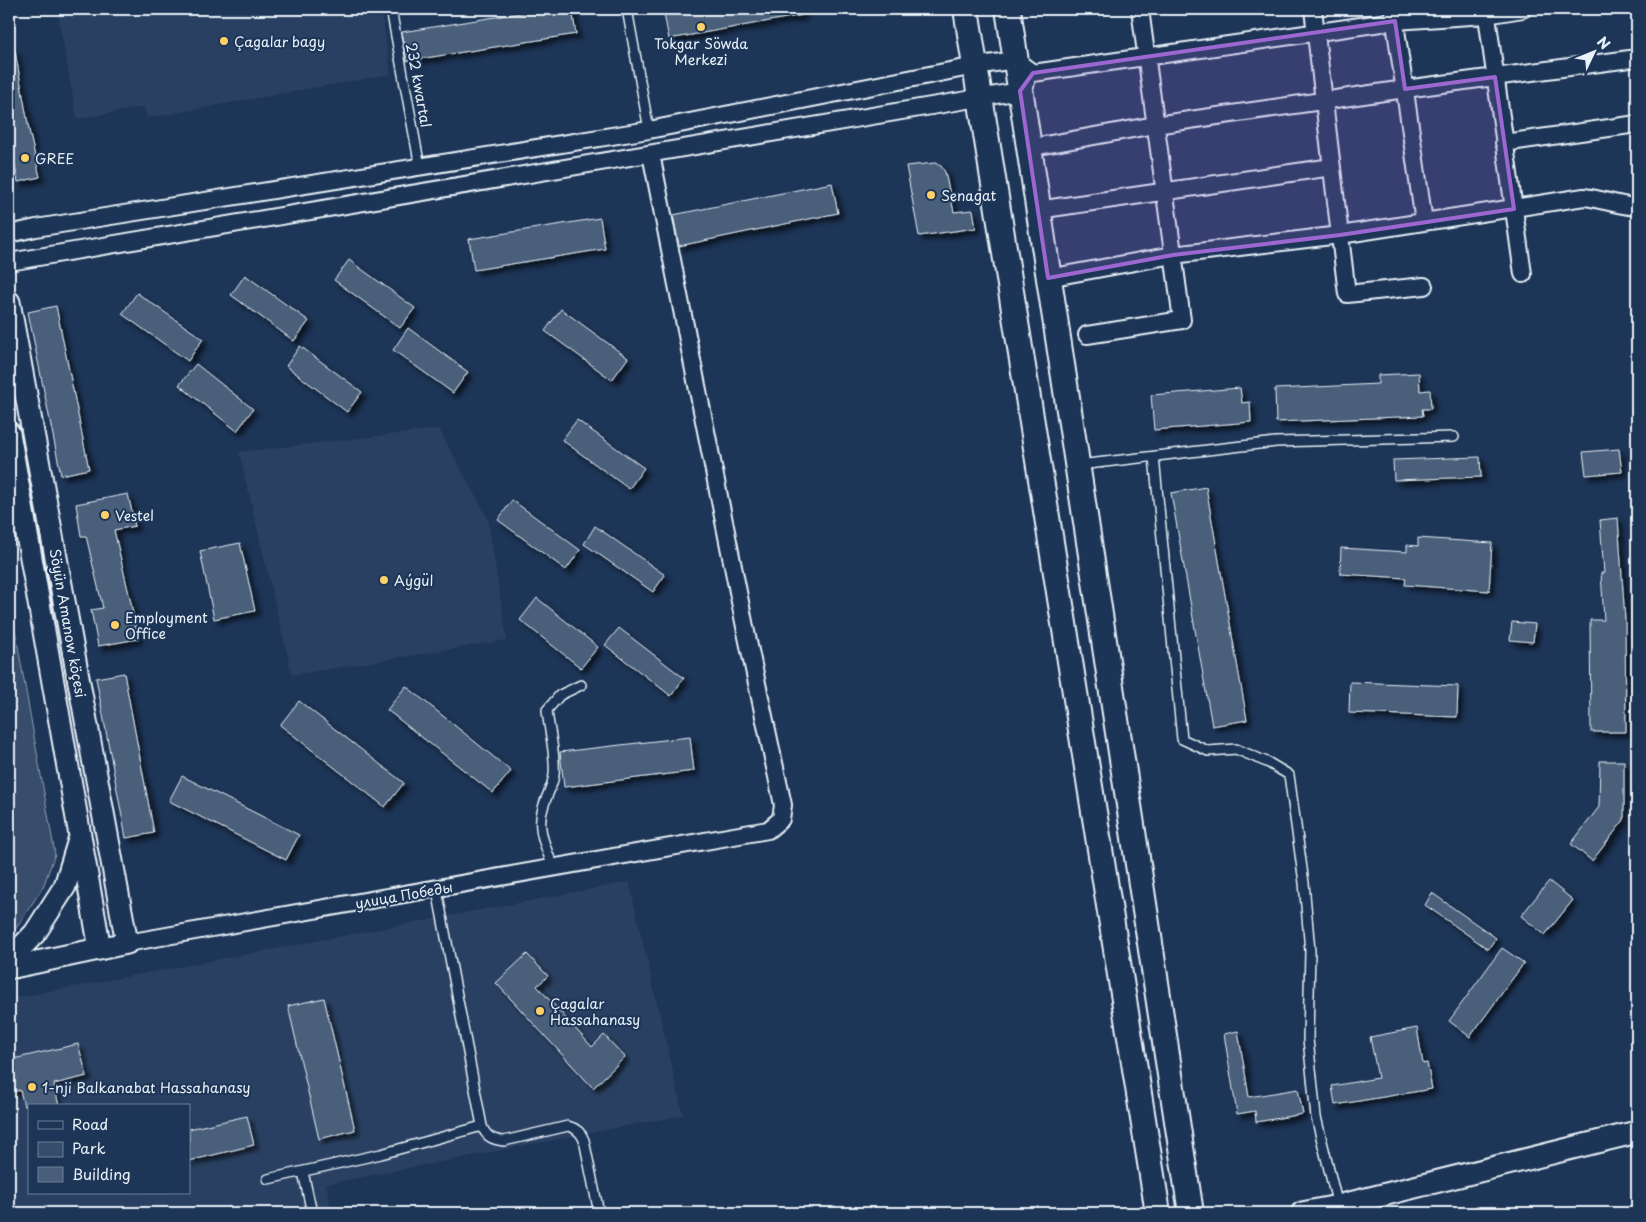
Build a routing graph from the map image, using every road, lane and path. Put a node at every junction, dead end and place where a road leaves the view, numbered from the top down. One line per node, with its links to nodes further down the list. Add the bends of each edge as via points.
1 (391, 9): 25 (lane, 232 kwartal)
2 (627, 9): 21 (lane)
3 (966, 9): 13 (main road)
4 (1140, 9): 11 (street)
5 (1313, 9): 10 (street)
6 (1523, 9): 8 (street)
7 (1013, 10): 14 (main road)
8 (1486, 12): 9 (street); 15 (street)
9 (1394, 15): 10 (street); 16 (street)
10 (1316, 34): 11 (street); 18 (street)
11 (1146, 58): 14 (street); 20 (street)
12 (1637, 58): 15 (street)
13 (974, 66): 14 (street); 17 (main road); 21 (street)
14 (1023, 75): 17 (street); 23 (main road)
15 (1495, 77): 16 (street); 22 (street)
16 (1405, 89): 18 (street); 31 (street)
17 (979, 98): 24 (street); 60 (main road)
18 (1324, 101): 20 (street); 26 (street)
19 (1637, 124): 22 (street)
20 (1156, 125): 23 (street); 27 (street)
21 (649, 130): 25 (street)
22 (1504, 143): 29 (street)
23 (1028, 148): 30 (main road)
24 (651, 154): 35 (street); 47 (street, улица Победы, via 783,805 781,819 768,830)
25 (420, 167): 32 (street)
26 (1332, 167): 27 (street); 33 (street)
27 (1164, 191): 30 (street); 34 (street)
28 (1637, 207): 29 (street, via 1584,196)
29 (1514, 209): 31 (street); 36 (street)
30 (1038, 210): 37 (main road)
31 (1424, 222): 33 (street)
32 (9, 234)
33 (1340, 236): 34 (street); 38 (street, via 1347,294)
34 (1173, 255): 37 (street); 40 (street, via 1182,320)
35 (9, 262)
36 (1523, 274)
37 (1048, 278): 44 (main road)
38 (1424, 286)
39 (9, 302): 49 (street, Söyün Amanow köçesi)
40 (1087, 335)
41 (9, 433): 46 (street, Söyün Amanow köçesi)
42 (1454, 437): 43 (lane, via 1276,442)
43 (1154, 457): 44 (lane); 57 (lane, via 1182,738 1208,751 1236,749 1289,775 1310,951 1308,1038 1316,1117)
44 (1077, 466): 61 (main road)
45 (581, 685): 47 (lane, via 560,695 547,710 554,774 540,820 541,835)
46 (80, 838): 50 (street, Söyün Amanow köçesi); 51 (street, via 65,886 35,933)
47 (553, 867): 48 (street, улица Победы)
48 (437, 890): 49 (street, улица Победы); 53 (lane)
49 (126, 943): 50 (street, улица Победы)
50 (100, 949): 52 (street, улица Победы)
51 (9, 960)
52 (9, 968)
53 (482, 1126): 55 (lane); 59 (lane, via 488,1137 504,1141 568,1126 578,1131 584,1140)
54 (1637, 1132): 57 (street)
55 (303, 1172): 56 (lane); 58 (lane)
56 (268, 1179)
57 (1338, 1206): 62 (street)
58 (312, 1213)
59 (599, 1213)
60 (1158, 1213)
61 (1191, 1213)
62 (1302, 1213)

